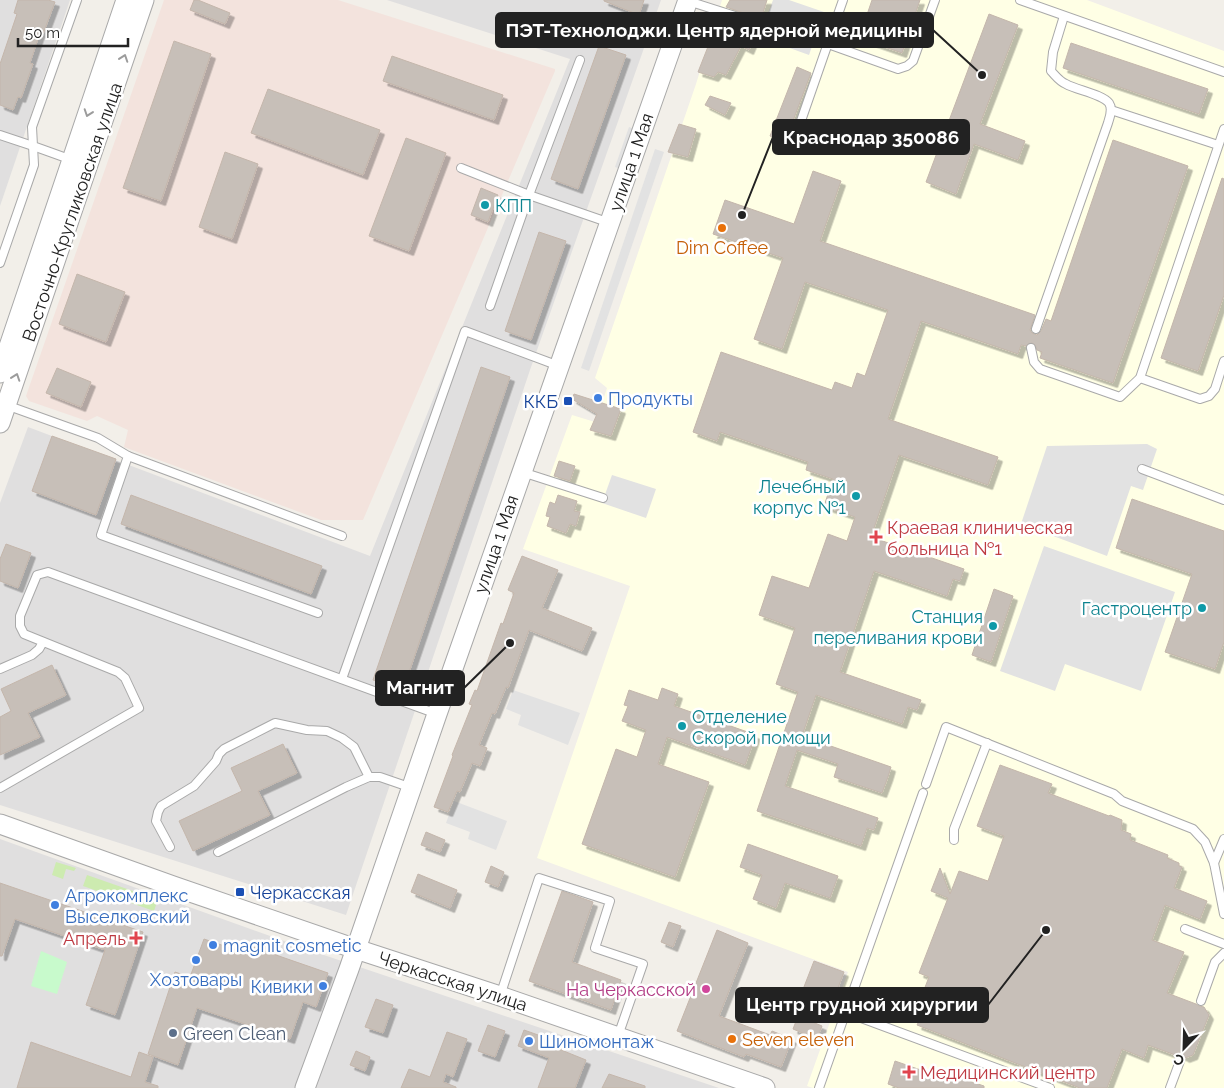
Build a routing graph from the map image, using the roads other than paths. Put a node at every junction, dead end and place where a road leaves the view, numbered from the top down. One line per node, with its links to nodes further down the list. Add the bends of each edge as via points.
1 (78, 0): 19 (lane, via 32,127)
2 (126, 0): 20 (street, Восточно-Кругликовская улица, one-way to 20)
3 (144, 0): 20 (street, Восточно-Кругликовская улица, one-way to 3)
4 (688, 0): 9 (lane); 23 (street, улица 1 Мая)
5 (843, 0): 10 (lane)
6 (935, 0): 10 (lane, via 913,61 907,66 898,69)
7 (1020, 0): 8 (lane)
8 (1064, 16): 13 (lane); 14 (lane, via 1051,71 1066,85 1098,96 1108,103)
9 (763, 25)
10 (828, 44): 17 (lane)
11 (580, 60): 22 (lane)
12 (1224, 68): 13 (lane)
13 (1224, 71)
14 (1111, 110): 18 (lane); 26 (lane)
15 (1224, 129): 18 (lane)
16 (0, 135): 19 (lane)
17 (794, 141)
18 (1218, 145): 31 (lane)
19 (33, 146): 20 (lane); 24 (lane, via 34,165)
20 (80, 163): 30 (street, Восточно-Кругликовская улица); 32 (street, Восточно-Кругликовская улица, one-way to 20)
21 (461, 168): 22 (lane)
22 (529, 195): 23 (lane); 25 (lane)
23 (610, 223): 29 (street, улица 1 Мая)
24 (0, 263)
25 (490, 306)
26 (1036, 329)
27 (1031, 348): 31 (lane, via 1034,362 1040,369 1120,398)
28 (1224, 361): 31 (lane, via 1215,388 1209,396 1200,399)
29 (558, 366): 36 (street, улица 1 Мая); 43 (lane, via 465,331)
30 (0, 373)
31 (1140, 378)
32 (6, 405): 33 (street, Восточно-Кругликовская улица); 34 (lane, via 98,438)
33 (0, 423)
34 (128, 456): 39 (lane); 40 (lane, via 101,535)
35 (1142, 469): 38 (lane)
36 (522, 472): 37 (lane); 44 (street, улица 1 Мая)
37 (603, 498)
38 (1224, 500)
39 (342, 536)
40 (318, 613)
41 (43, 642): 42 (lane, via 32,655); 43 (lane, via 24,634 20,616 36,575 48,572); 48 (lane, via 118,672 125,678 139,708)
42 (0, 669)
43 (342, 679): 44 (lane)
44 (437, 714): 49 (street, улица 1 Мая)
45 (987, 743): 47 (lane, via 946,727); 52 (lane, via 954,829); 56 (lane, via 1193,829 1205,842)
46 (369, 777): 49 (lane); 54 (lane, via 354,747 342,738 326,731 275,723 224,749 194,786 161,806 156,821); 55 (lane)
47 (926, 784)
48 (0, 788)
49 (412, 788): 60 (street, улица 1 Мая)
50 (923, 793): 64 (lane)
51 (0, 824): 60 (street, Черкасская улица)
52 (954, 840)
53 (1224, 840): 56 (lane)
54 (170, 847)
55 (218, 852)
56 (1214, 863): 57 (lane)
57 (1224, 914)
58 (1185, 929): 59 (lane)
59 (1224, 944)
60 (356, 949): 62 (street, Черкасская улица); 67 (street, улица 1 Мая)
61 (1224, 953): 63 (lane, via 1215,962)
62 (500, 996): 65 (street, Черкасская улица); 65 (lane, via 539,878 610,901 595,948 643,964)
63 (1201, 1001)
64 (845, 1012): 69 (lane); 70 (lane)
65 (617, 1037): 68 (street, Черкасская улица)
66 (1180, 1061): 71 (lane)
67 (306, 1088)
68 (765, 1088)
69 (819, 1088)
70 (1050, 1088)
71 (1170, 1088)

